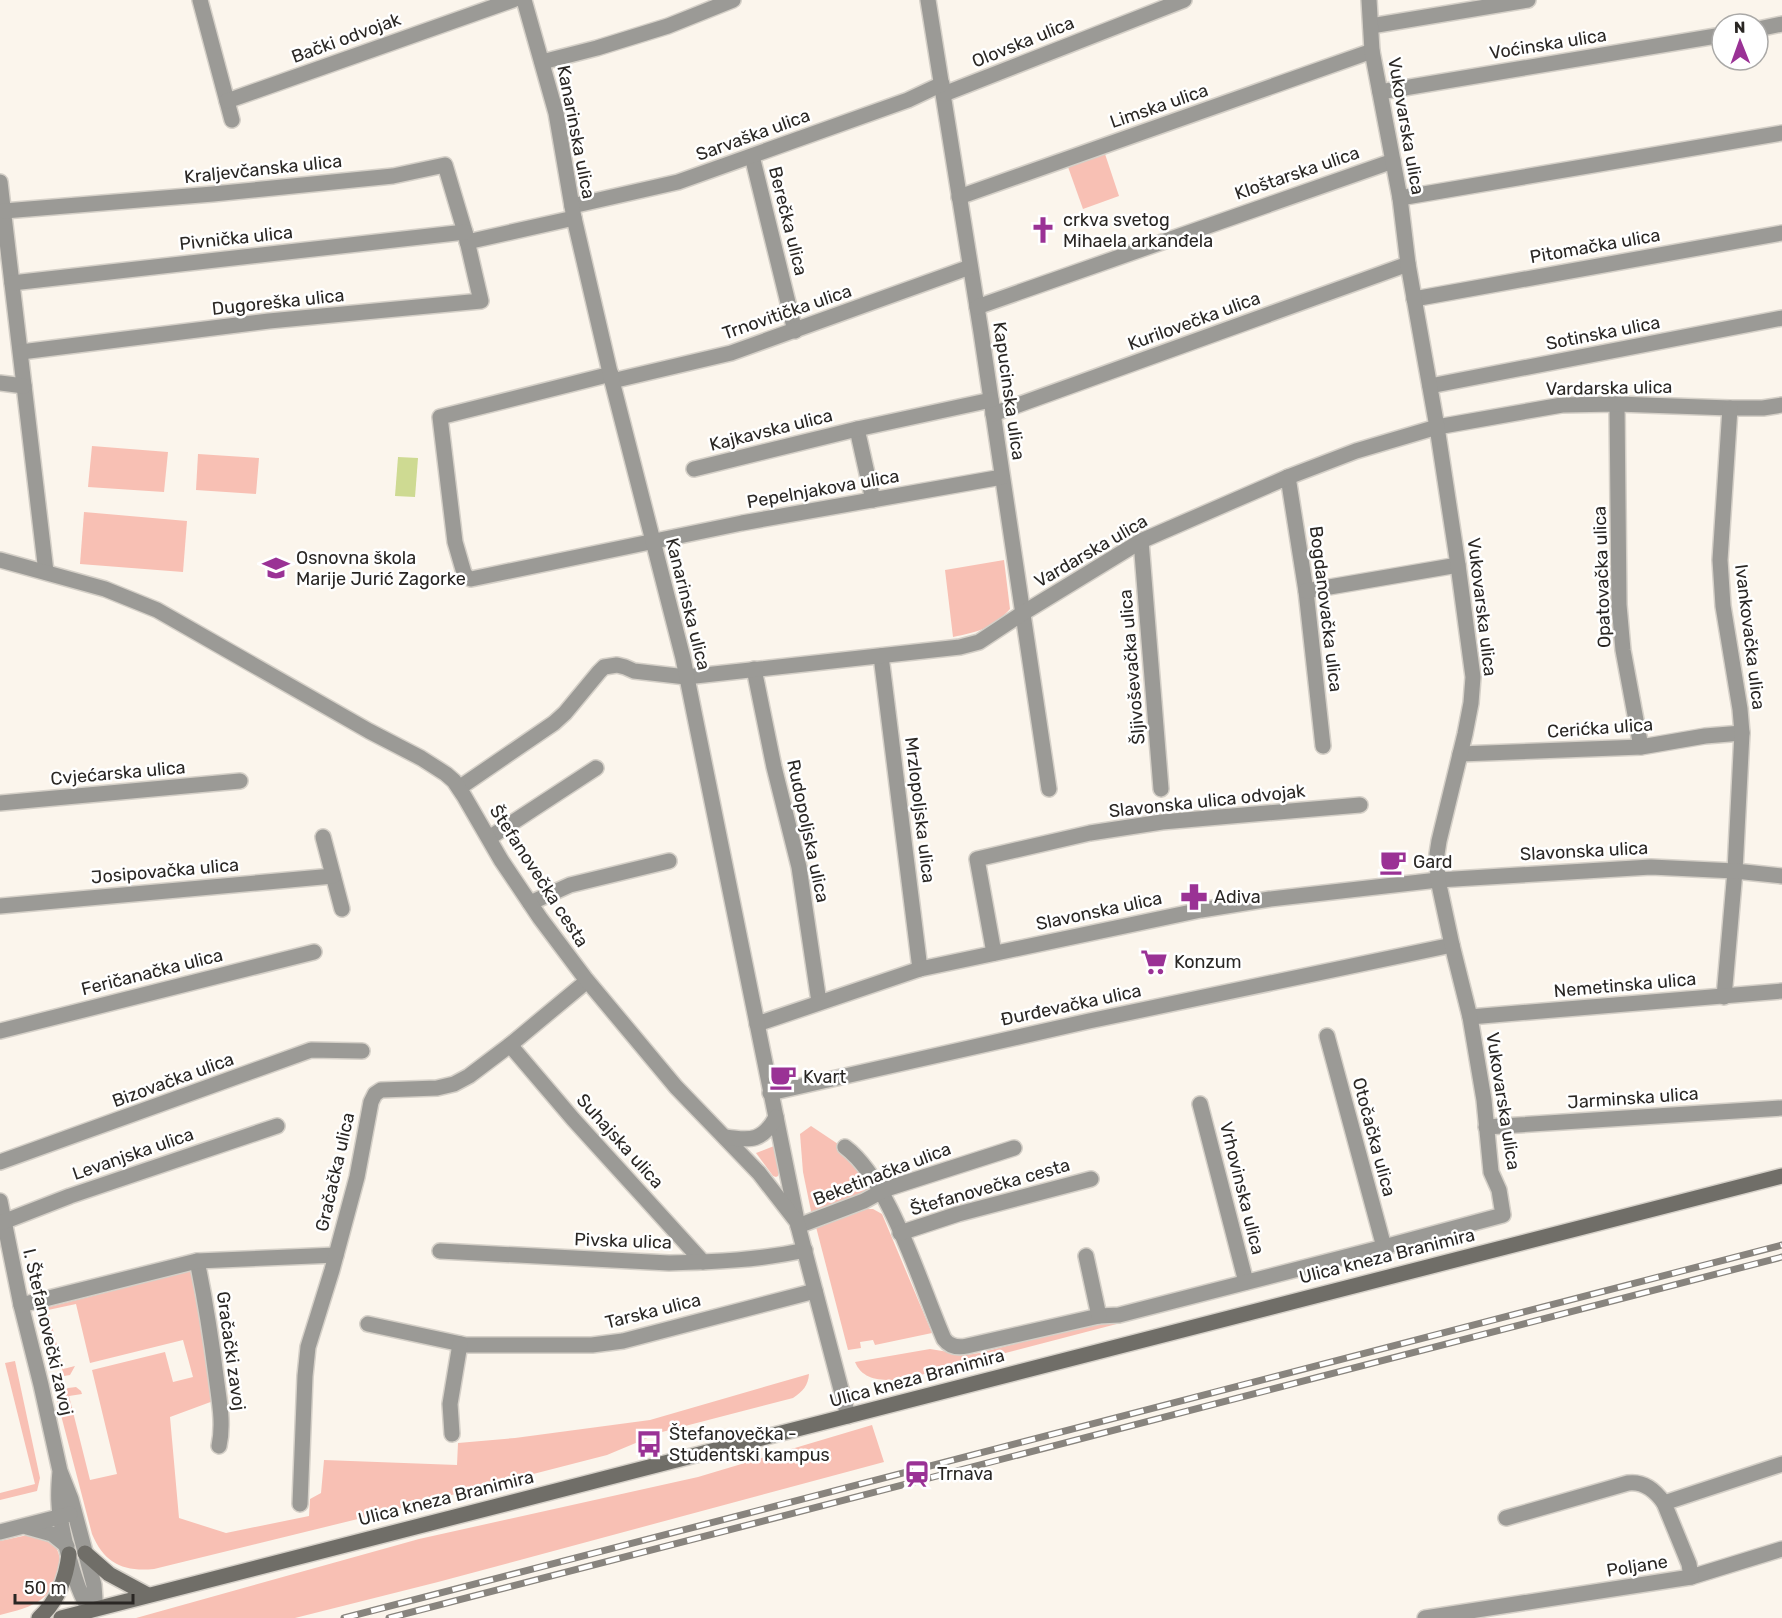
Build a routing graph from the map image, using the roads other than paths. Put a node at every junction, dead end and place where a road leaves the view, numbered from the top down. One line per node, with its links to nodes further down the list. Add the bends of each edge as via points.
1 (201, 0): 15 (street)
2 (513, 0): 15 (street, Bački odvojak)
3 (524, 0): 12 (street, Kanarinska ulica)
4 (733, 0): 12 (street, via 668,26)
5 (928, 0): 13 (street, Kapucinska ulica)
6 (1184, 0): 13 (street, Olovska ulica)
7 (1370, 0): 9 (street, Vukovarska ulica)
8 (1528, 0): 9 (street)
9 (1371, 26): 11 (street, Vukovarska ulica)
10 (1710, 37): 14 (street, Voćinska ulica)
11 (1372, 51): 14 (street, Vukovarska ulica); 21 (street, Limska ulica)
12 (542, 62): 23 (street, Kanarinska ulica, via 556,113)
13 (943, 89): 18 (street, Sarvaška ulica); 21 (street, Kapucinska ulica)
14 (1380, 92): 19 (street, Vukovarska ulica)
15 (227, 101): 16 (street)
16 (232, 120)
17 (1782, 133): 22 (street)
18 (752, 156): 23 (street, Sarvaška ulica); 33 (street, Berečka ulica)
19 (1393, 160): 22 (street, Vukovarska ulica); 31 (street, Kloštarska ulica)
20 (0, 182): 24 (street)
21 (959, 197): 28 (street, Kapucinska ulica)
22 (1400, 198): 27 (street, Vukovarska ulica)
23 (573, 212): 26 (street, Pivnička ulica); 35 (street, Kanarinska ulica)
24 (3, 218): 26 (street, Kraljevčanska ulica, via 382,177 445,165); 29 (street)
25 (1782, 233): 30 (street, Pitomačka ulica)
26 (466, 237): 29 (street, Pivnička ulica); 34 (street, Dugoreška ulica, via 481,301 269,321)
27 (1408, 264): 30 (street, Vukovarska ulica); 41 (street, Kurilovečka ulica)
28 (970, 267): 31 (street, Kapucinska ulica); 33 (street, Trnovitička ulica)
29 (12, 283): 34 (street)
30 (1414, 299): 38 (street, Vukovarska ulica)
31 (977, 307): 41 (street, Kapucinska ulica)
32 (1782, 318): 38 (street, Sotinska ulica)
33 (795, 331): 35 (street, Trnovitička ulica, via 731,353)
34 (21, 352): 37 (street)
35 (611, 378): 50 (street, Kanarinska ulica); 54 (street, Trnovitička ulica, via 440,417 455,542)
36 (0, 383): 37 (street)
37 (24, 386): 53 (street)
38 (1430, 386): 43 (street, Vukovarska ulica)
39 (1617, 404): 42 (street, Vardarska ulica); 43 (street, Vardarska ulica, via 1534,408); 62 (street, Opatovačka ulica, via 1619,605)
40 (1782, 405): 42 (street, Vardarska ulica)
41 (992, 407): 44 (street, Kajkavska ulica); 46 (street, Kapucinska ulica)
42 (1730, 408): 60 (street, Ivankovačka ulica, via 1720,560)
43 (1437, 427): 47 (street, Vardarska ulica, via 1356,451); 52 (street, Vukovarska ulica)
44 (858, 429): 45 (street, Kajkavska ulica); 48 (street, Kajkavska ulica)
45 (694, 469)
46 (1002, 477): 48 (street, Pepelnjakova ulica); 56 (street, Kapucinska ulica)
47 (1288, 477): 49 (street, Vardarska ulica); 55 (street, Bogdanovačka ulica)
48 (873, 500): 50 (street, Pepelnjakova ulica)
49 (1141, 541): 56 (street, Vardarska ulica); 68 (street, Šljivoševačka ulica)
50 (652, 542): 54 (street, Pepelnjakova ulica); 59 (street, Kanarinska ulica)
51 (0, 560): 53 (street, Štefanovečka cesta)
52 (1458, 564): 55 (street); 63 (street, Vukovarska ulica, via 1473,677)
53 (46, 572): 66 (street, Štefanovečka cesta, via 105,589 157,610 421,758)
54 (467, 577)
55 (1306, 591): 61 (street, Bogdanovačka ulica)
56 (1023, 613): 57 (street, Vardarska ulica, via 979,642); 67 (street, Kapucinska ulica)
57 (881, 656): 58 (street, Vardarska ulica); 84 (street, Mrzlopoljska ulica)
58 (754, 669): 59 (street, Vardarska ulica); 88 (street, Rudopoljska ulica, via 799,867)
59 (686, 677): 66 (street, Vardarska ulica, via 617,665 604,667 554,723); 90 (street, Kanarinska ulica)
60 (1742, 733): 62 (street, Cerićka ulica); 74 (street, Ivankovačka ulica)
61 (1323, 746)
62 (1641, 747): 63 (street, Cerićka ulica)
63 (1460, 754): 77 (street, Vukovarska ulica, via 1439,841)
64 (596, 768): 72 (street)
65 (240, 781): 69 (street, Cvjećarska ulica)
66 (459, 788): 72 (street, Štefanovečka cesta)
67 (1049, 789)
68 (1161, 789)
69 (0, 803)
70 (1360, 805): 83 (street, Slavonska ulica odvojak, via 1162,822 1090,833 977,859)
71 (323, 837): 75 (street)
72 (489, 838): 78 (street, Štefanovečka cesta)
73 (669, 861): 78 (street, via 570,885)
74 (1735, 871): 76 (street, Slavonska ulica); 77 (street, Slavonska ulica, via 1651,867); 87 (street, Ivankovačka ulica)
75 (333, 876): 79 (street, Josipovačka ulica); 80 (street)
76 (1782, 876)
77 (1438, 880): 81 (street, Vukovarska ulica); 83 (street, Slavonska ulica, via 1201,910)
78 (530, 903): 85 (street, Štefanovečka cesta)
79 (0, 906)
80 (342, 909)
81 (1452, 945): 89 (street, Vukovarska ulica); 95 (street, Đurđevačka ulica)
82 (314, 952): 91 (street, Feričanačka ulica)
83 (994, 952): 84 (street, Slavonska ulica)
84 (920, 969): 88 (street, Slavonska ulica)
85 (587, 981): 93 (street, Gračačka ulica); 101 (street, Štefanovečka cesta, via 676,1087)
86 (1782, 991): 87 (street, Nemetinska ulica)
87 (1724, 996): 89 (street, Nemetinska ulica)
88 (819, 1002): 90 (street, Slavonska ulica)
89 (1470, 1017): 100 (street, Vukovarska ulica)
90 (757, 1024): 95 (street, Kanarinska ulica)
91 (0, 1031)
92 (1327, 1036): 113 (street, Otočačka ulica)
93 (510, 1045): 116 (street, Gračačka ulica, via 454,1084 381,1090 375,1094); 119 (street, Suhajska ulica)
94 (362, 1051): 104 (street, Bizovačka ulica, via 312,1050)
95 (770, 1093): 98 (street, Kanarinska ulica)
96 (1200, 1104): 120 (street, Vrhovinska ulica)
97 (1782, 1108): 100 (street, Jarminska ulica)
98 (776, 1117): 101 (street, via 768,1130 754,1138); 111 (street, Kanarinska ulica)
99 (277, 1126): 110 (street, Levanjska ulica)
100 (1486, 1127): 109 (street, Vukovarska ulica, via 1491,1172)
101 (725, 1137): 111 (street, Štefanovečka cesta)
102 (845, 1147): 107 (street, Štefanovečka cesta, via 854,1153)
103 (1014, 1148): 107 (street, Beketinačka ulica)
104 (0, 1162)
105 (1782, 1176): 127 (main road, Ulica kneza Branimira)
106 (1091, 1179): 112 (street, Štefanovečka cesta)
107 (880, 1192): 111 (street, Beketinačka ulica); 112 (street, Štefanovečka cesta)
108 (0, 1201): 110 (street, I. Štefanovečki zavoj)
109 (1503, 1215): 113 (street, Ulica kneza Branimira)
110 (3, 1222): 122 (street, I. Štefanovečki zavoj)
111 (798, 1224): 114 (street, Štefanovečka cesta)
112 (900, 1233): 126 (street, Štefanovečka cesta, via 944,1339)
113 (1384, 1247): 120 (street, Ulica kneza Branimira)
114 (805, 1250): 119 (street, Pivska ulica); 121 (street, Štefanovečka cesta)
115 (440, 1251): 119 (street, Pivska ulica)
116 (336, 1255): 118 (street); 133 (street, Gračačka ulica, via 308,1347)
117 (1086, 1256): 123 (street)
118 (197, 1261): 122 (street); 129 (street, Gračački zavoj, via 219,1399)
119 (703, 1262)
120 (1245, 1282): 123 (street, Ulica kneza Branimira, via 1119,1315)
121 (815, 1291): 125 (street, Tarska ulica, via 623,1341 592,1345); 127 (street, Štefanovečka cesta)
122 (21, 1305): 131 (street, I. Štefanovečki zavoj)
123 (1099, 1316): 126 (street, Ulica kneza Branimira, via 962,1347)
124 (368, 1324): 125 (street, Tarska ulica)
125 (460, 1344): 128 (street, via 450,1404)
126 (951, 1345)
127 (848, 1416): 142 (main road, Ulica kneza Branimira)
128 (452, 1434)
129 (219, 1446)
130 (1782, 1464): 132 (street)
131 (59, 1478): 134 (street, I. Štefanovečki zavoj); 136 (street, via 45,1508)
132 (1664, 1503): 135 (street, via 1646,1485 1635,1482); 141 (street, Poljane, via 1689,1564)
133 (300, 1504)
134 (68, 1514): 136 (street); 139 (street, I. Štefanovečki zavoj); 140 (street, I. Štefanovečki zavoj)
135 (1506, 1518)
136 (21, 1526): 137 (street); 139 (street, via 59,1538)
137 (0, 1532)
138 (1782, 1549): 141 (street)
139 (68, 1550): 143 (street, I. Štefanovečki zavoj, via 80,1594); 144 (main road, via 68,1566 59,1594)
140 (85, 1553): 142 (main road, via 109,1574); 143 (street, I. Štefanovečki zavoj, via 95,1592)
141 (1690, 1577): 146 (street, Poljane)
142 (148, 1595): 143 (main road, Ulica kneza Branimira)
143 (91, 1610): 145 (main road, Ulica kneza Branimira)
144 (39, 1618)
145 (61, 1618)
146 (1425, 1618)

